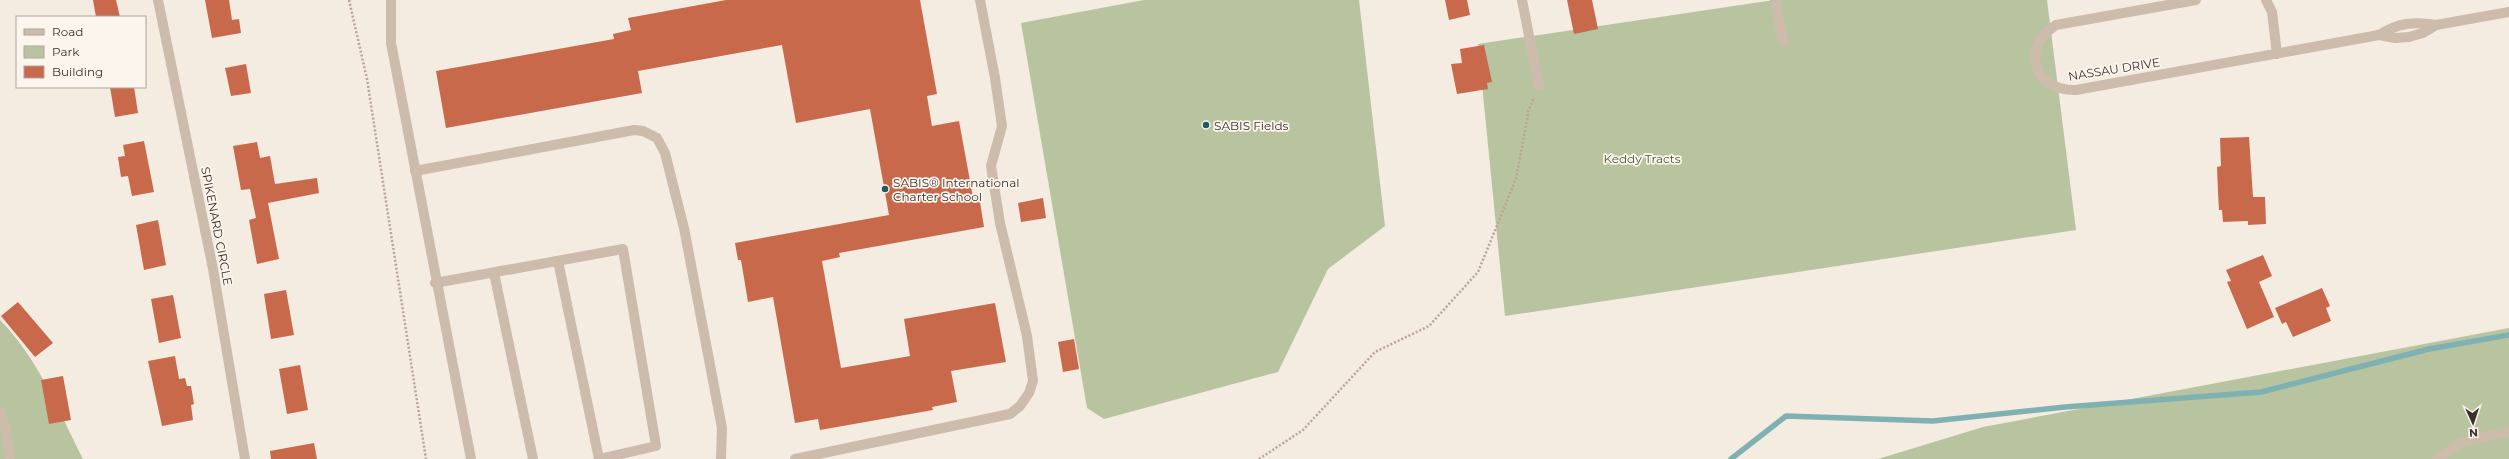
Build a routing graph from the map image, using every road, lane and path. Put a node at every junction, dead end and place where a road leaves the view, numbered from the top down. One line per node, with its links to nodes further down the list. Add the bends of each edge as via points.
1 (158, 0): 22 (street, SPIKENARD CIRCLE, via 213,269)
2 (349, 0): 23 (path, via 367,79)
3 (391, 0): 15 (street, via 391,43)
4 (980, 0): 28 (street, via 1002,126 991,166 1000,223 1027,336 1033,381 1029,393 1020,406 1010,414)
5 (1522, 0): 14 (street)
6 (1775, 0): 12 (street)
7 (2196, 0): 13 (street, NASSAU DRIVE, via 2056,25 2040,39 2035,50 2038,71 2053,87 2076,90)
8 (2266, 0): 13 (street, via 2272,12)
9 (2509, 12): 10 (street, NASSAU DRIVE)
10 (2436, 25): 11 (street, NASSAU DRIVE, via 2421,22 2406,24 2393,27); 11 (street, NASSAU DRIVE, via 2423,33 2409,37)
11 (2379, 35): 13 (street, NASSAU DRIVE)
12 (1783, 41)
13 (2277, 54)
14 (1539, 86): 29 (path, via 1529,109 1516,179 1478,272 1429,326 1375,352 1303,430)
15 (416, 171): 18 (street); 27 (street, via 634,130 643,131 657,138 666,153 684,228 722,428)
16 (558, 261): 17 (street); 26 (street); 26 (street, via 623,249 656,446)
17 (494, 273): 18 (street); 25 (street)
18 (435, 283): 24 (street)
19 (0, 411): 21 (street, via 6,429)
20 (2509, 432): 30 (street, via 2462,442)
21 (10, 459)
22 (245, 459)
23 (426, 459)
24 (471, 459)
25 (533, 459)
26 (599, 459)
27 (721, 459)
28 (795, 459)
29 (1259, 459)
30 (2437, 459)

